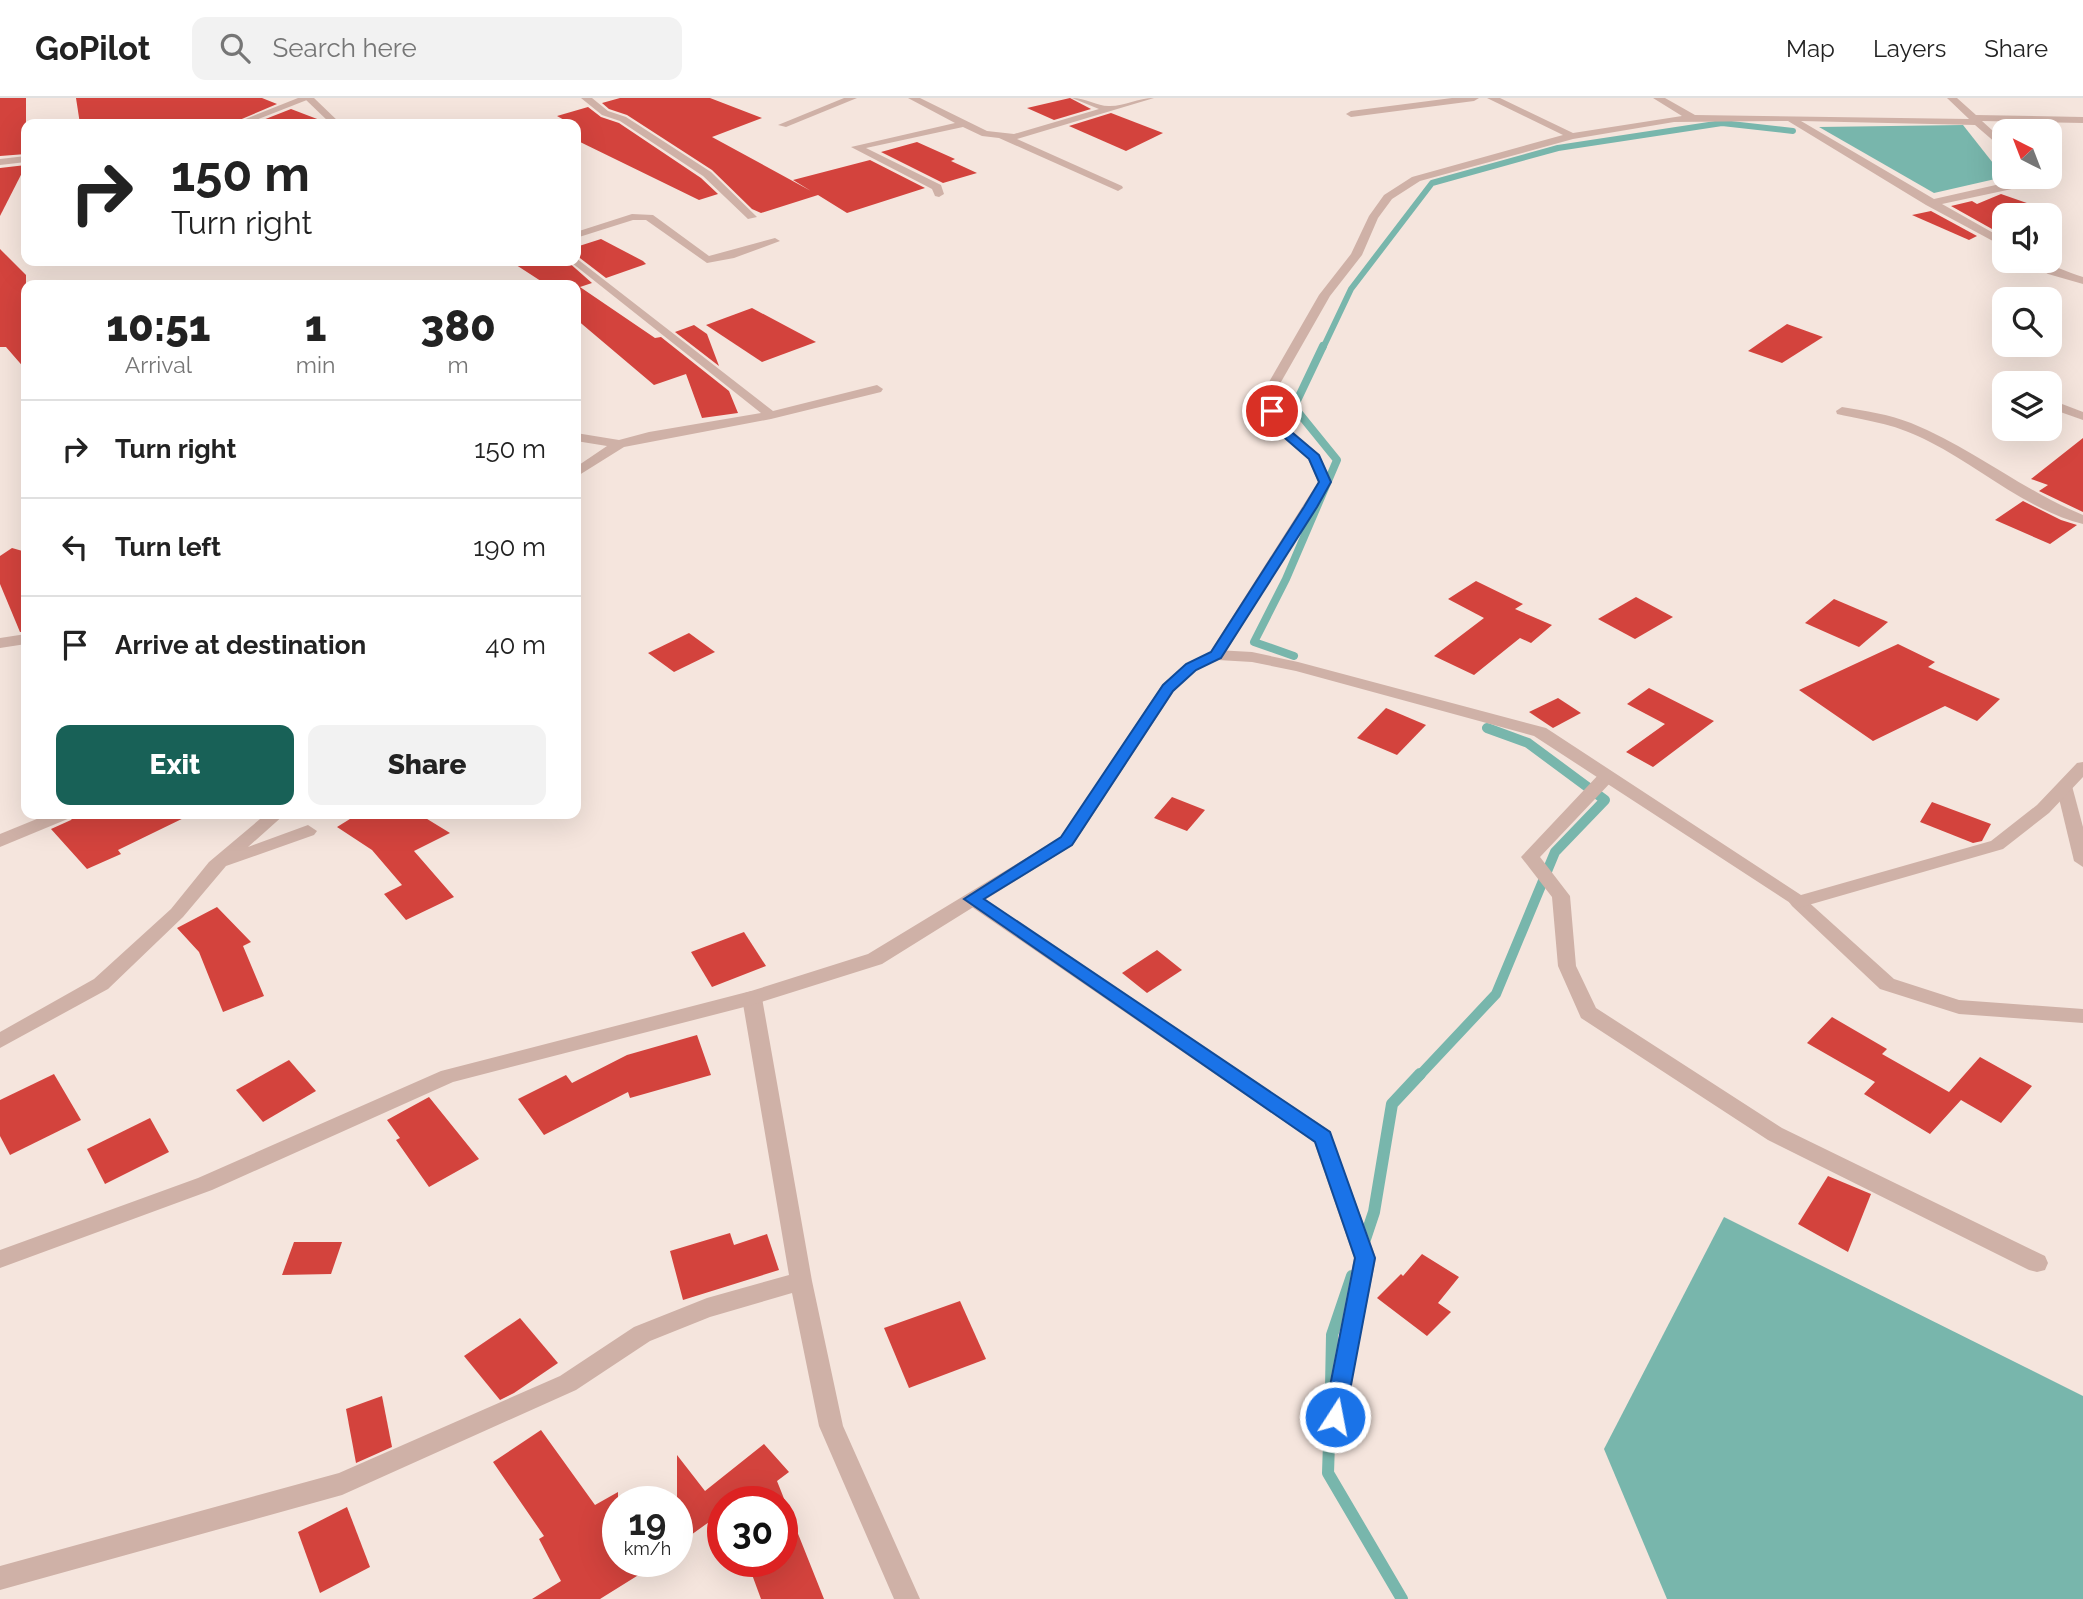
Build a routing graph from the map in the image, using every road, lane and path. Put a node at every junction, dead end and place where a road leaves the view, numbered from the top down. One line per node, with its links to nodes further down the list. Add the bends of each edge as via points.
1 (308, 98): 14 (street); 15 (street)
2 (586, 98): 30 (street, via 707,174)
3 (852, 98): 20 (street)
4 (913, 98): 19 (street)
5 (1077, 98): 11 (street)
6 (1149, 98): 11 (street)
7 (1474, 98): 12 (street)
8 (1492, 98): 21 (street)
9 (1658, 98): 13 (street)
10 (1952, 98): 17 (street)
11 (1109, 110): 23 (street)
12 (1351, 114)
13 (1693, 118): 16 (street); 21 (street)
14 (252, 119)
15 (331, 119)
16 (1790, 120): 17 (street); 29 (street)
17 (1975, 120): 18 (street); 22 (street)
18 (2083, 120)
19 (964, 124): 23 (street); 28 (street, via 856,147 937,187)
20 (783, 125)
21 (1572, 136): 48 (street, via 1416,179 1388,197 1373,218 1356,255 1325,295 1270,389 1272,411 1282,430 1314,457 1325,482)
22 (1992, 136)
23 (1003, 137): 26 (street)
24 (21, 160): 25 (street)
25 (0, 162)
26 (1118, 188)
27 (1997, 189): 29 (street)
28 (939, 194)
29 (1930, 203): 32 (street)
30 (752, 217)
31 (581, 233): 33 (street, via 632,217 649,217 707,261)
32 (1992, 237)
33 (775, 241)
34 (581, 265): 40 (street)
35 (2055, 273): 36 (street)
36 (2083, 281)
37 (877, 389): 40 (street)
38 (2062, 408): 41 (street)
39 (1842, 411): 45 (street, via 1868,412 1902,425 2051,508)
40 (771, 415): 43 (street)
41 (2083, 416)
42 (581, 438): 43 (street)
43 (619, 444): 44 (street)
44 (581, 470)
45 (2083, 520)
46 (21, 640): 47 (street)
47 (0, 643)
48 (1216, 655): 50 (street, via 1297,667 1540,732); 58 (street, via 1191,667 1168,688 1067,841)
49 (2083, 767): 51 (street)
50 (1607, 776): 59 (street); 64 (street, via 1530,857 1561,896 1567,966 1588,1013 1775,1134)
51 (2064, 786): 56 (street); 59 (street, via 1997,845)
52 (52, 819): 55 (street)
53 (270, 819): 57 (street)
54 (308, 831): 57 (street)
55 (0, 841)
56 (2083, 861)
57 (215, 866): 62 (street, via 177,913 102,984)
58 (972, 899): 60 (street, via 875,960); 66 (street, via 1323,1137 1365,1258)
59 (1798, 902): 61 (street, via 1887,984 1959,1007)
60 (752, 998): 63 (street, via 448,1076 205,1184); 65 (street)
61 (2083, 1016)
62 (0, 1041)
63 (0, 1259)
64 (2037, 1263)
65 (801, 1281): 67 (street, via 707,1308 642,1334 568,1383 342,1485); 68 (street, via 831,1426)
66 (1335, 1417)
67 (0, 1578)
68 (907, 1599)

